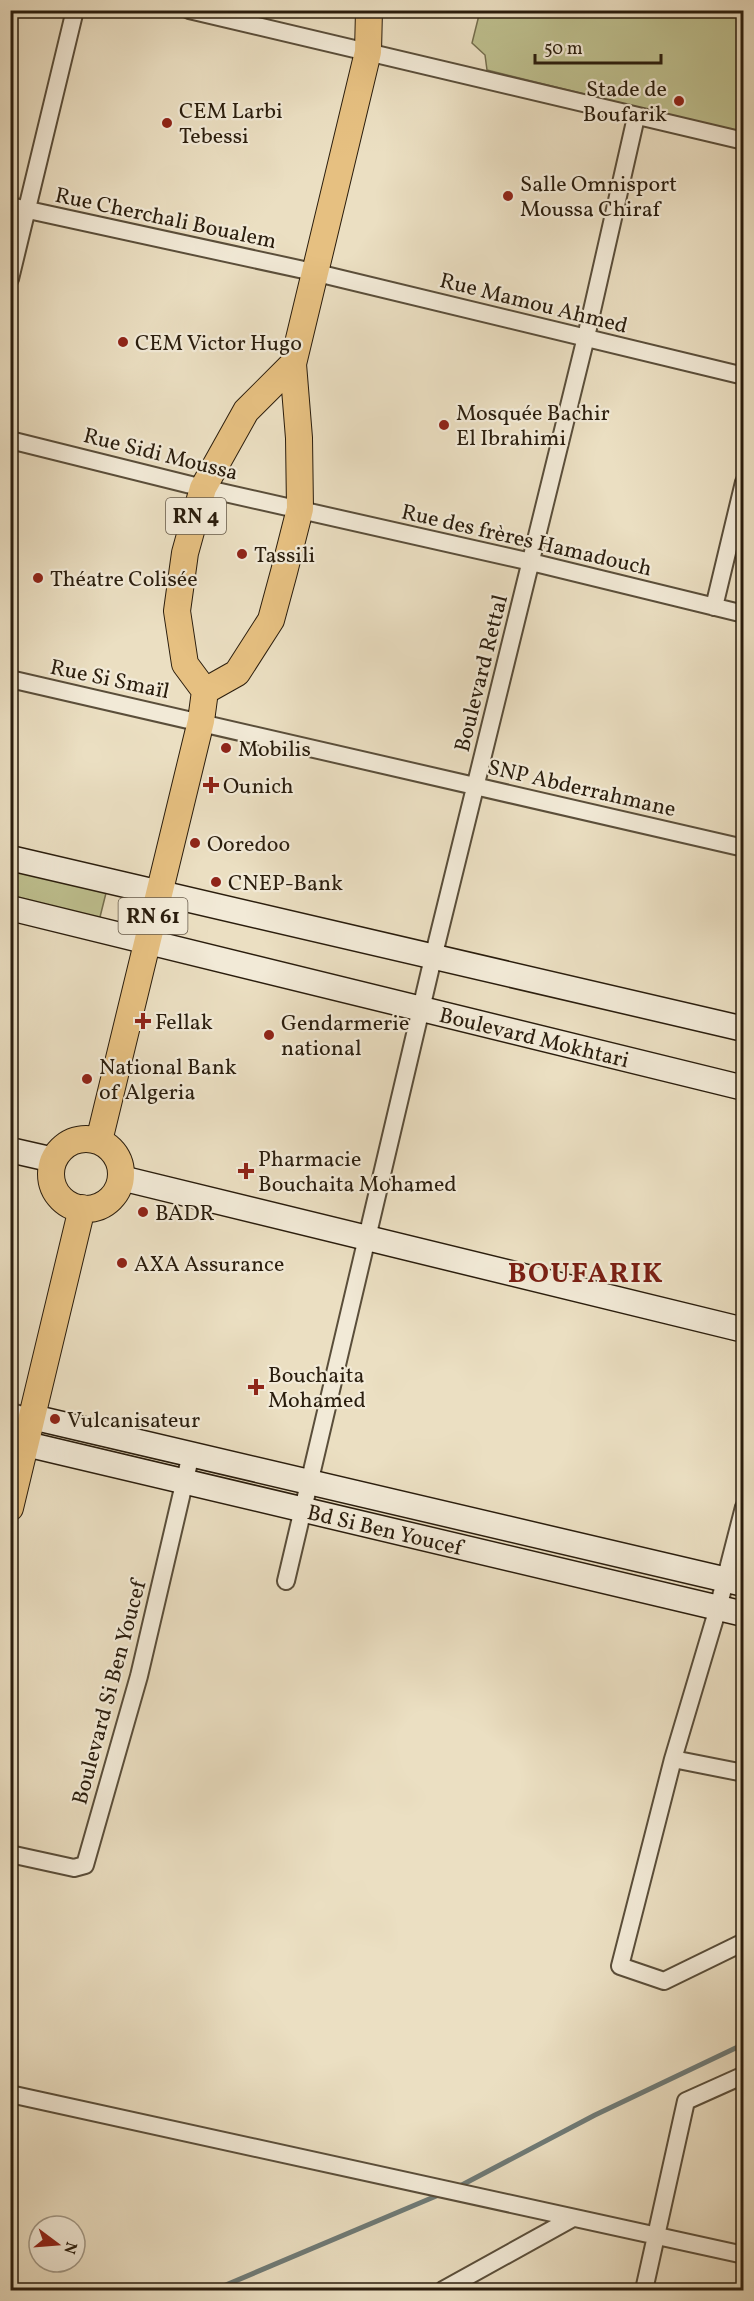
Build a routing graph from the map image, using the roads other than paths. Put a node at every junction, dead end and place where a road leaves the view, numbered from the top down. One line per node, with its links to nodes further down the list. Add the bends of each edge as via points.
1 (75, 10): 8 (street)
2 (189, 10): 4 (street)
3 (369, 10): 4 (main road)
4 (368, 52): 5 (street); 9 (main road)
5 (636, 117): 6 (street); 11 (street, Boulevard Rettal)
6 (744, 141)
7 (10, 206): 8 (street, Rue Cherchali Boualem)
8 (27, 210): 9 (street, Rue Cherchali Boualem); 10 (street)
9 (313, 272): 11 (street, Rue Mamou Ahmed); 12 (main road)
10 (10, 279)
11 (586, 338): 13 (street, Rue Mamou Ahmed); 18 (street, Boulevard Rettal)
12 (293, 364): 16 (main road, RN 4, via 246,411); 17 (main road)
13 (744, 376)
14 (10, 440): 16 (street, Rue Sidi Moussa)
15 (744, 482): 19 (street)
16 (203, 489): 17 (street, Rue Sidi Moussa); 22 (main road, RN 4, via 185,553 177,611 185,664)
17 (300, 509): 18 (street, Rue des frères Hamadouch); 22 (main road, via 270,620 237,673)
18 (531, 562): 19 (street, Rue des frères Hamadouch); 24 (street, Boulevard Rettal)
19 (714, 607): 20 (street, Rue des frères Hamadouch)
20 (744, 614)
21 (10, 679): 23 (street, Rue Si Smaïl)
22 (204, 691): 23 (main road, RN 61)
23 (201, 721): 24 (street, SNP Abderrahmane); 27 (main road, RN 61)
24 (476, 785): 25 (street, SNP Abderrahmane); 30 (street, Boulevard Rettal)
25 (744, 848)
26 (10, 858): 27 (street)
27 (159, 894): 29 (main road, RN 61); 30 (street)
28 (10, 908): 29 (street, Boulevard Mokhtari)
29 (147, 942): 31 (street, Boulevard Mokhtari); 34 (main road, RN 61)
30 (433, 958): 31 (street, Boulevard Rettal); 32 (street)
31 (420, 1009): 33 (street, Boulevard Mokhtari); 39 (street, Boulevard Rettal)
32 (744, 1029)
33 (744, 1088)
34 (99, 1141): 36 (main road, via 78,1140 68,1144); 37 (main road, via 116,1155)
35 (10, 1150): 36 (street)
36 (54, 1160): 38 (main road, via 53,1185 70,1205)
37 (121, 1178): 38 (main road, via 112,1198 93,1208); 39 (street)
38 (82, 1208): 41 (main road)
39 (366, 1240): 40 (street); 45 (street, Boulevard Rettal)
40 (744, 1330)
41 (21, 1415): 42 (main road); 43 (street, Bd Si Ben Youcef)
42 (18, 1443): 44 (street, Bd Si Ben Youcef); 47 (main road)
43 (191, 1455): 44 (street, Boulevard Si Ben Youcef); 45 (street, Bd Si Ben Youcef)
44 (183, 1481): 48 (street, Bd Si Ben Youcef); 57 (street, Boulevard Si Ben Youcef, via 139,1676 85,1865 74,1868)
45 (308, 1484): 48 (street, Boulevard Rettal); 49 (street, Bd Si Ben Youcef)
46 (744, 1507): 52 (street)
47 (10, 1508)
48 (303, 1508): 50 (street, Bd Si Ben Youcef); 51 (street, Boulevard Rettal)
49 (578, 1547): 50 (street); 52 (street, Bd Si Ben Youcef)
50 (572, 1573): 53 (street, Bd Si Ben Youcef)
51 (286, 1581)
52 (734, 1582): 53 (street)
53 (718, 1608): 54 (street, Bd Si Ben Youcef); 55 (street)
54 (744, 1614)
55 (673, 1759): 56 (street); 58 (street, via 620,1966 664,1981)
56 (744, 1773)
57 (10, 1854)
58 (744, 1942)
59 (744, 2075): 62 (street, via 686,2101)
60 (10, 2094): 61 (street)
61 (573, 2217): 62 (street); 64 (street)
62 (657, 2236): 63 (street); 65 (street)
63 (744, 2255)
64 (443, 2290)
65 (644, 2290)

